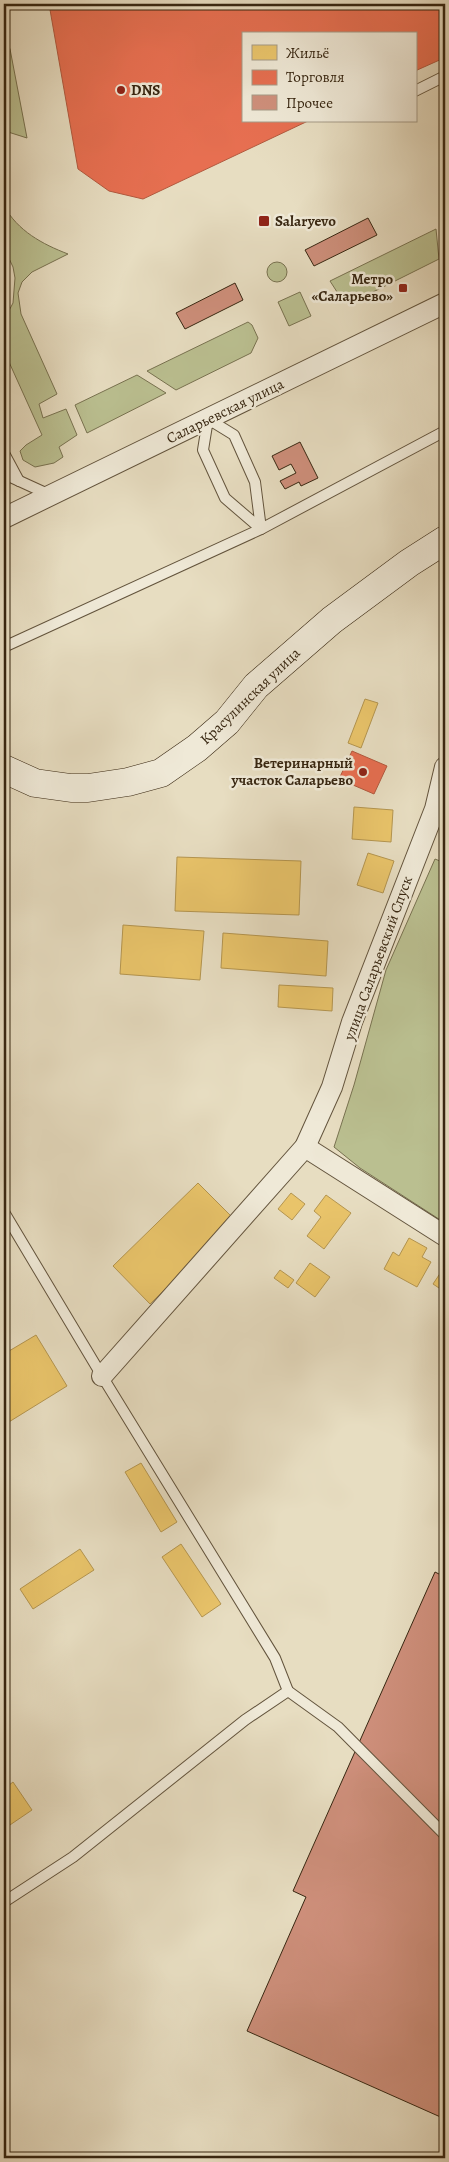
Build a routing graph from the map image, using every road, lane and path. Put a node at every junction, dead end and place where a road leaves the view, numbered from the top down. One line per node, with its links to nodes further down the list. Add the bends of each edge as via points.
1 (445, 76): 2 (lane)
2 (416, 90)
3 (445, 303): 4 (street, Саларьевская улица)
4 (208, 418): 9 (street, Саларьевская улица); 11 (lane, via 234,434 255,482); 11 (lane, via 203,450 225,498)
5 (445, 430): 11 (lane)
6 (4, 453): 8 (lane)
7 (4, 474): 8 (lane)
8 (19, 482): 9 (lane)
9 (50, 495): 10 (street, Саларьевская улица)
10 (4, 518)
11 (261, 529): 13 (lane)
12 (445, 540): 15 (street, Красулинская улица, via 408,563 332,620 256,686 221,727 161,773 128,782 71,788 34,783)
13 (4, 645)
14 (445, 767): 16 (street, улица Саларьевский Спуск)
15 (4, 769)
16 (440, 810): 17 (street, улица Саларьевский Спуск, via 352,1022 332,1087)
17 (305, 1147): 19 (street); 20 (street, улица Саларьевский Спуск)
18 (4, 1212): 20 (lane)
19 (445, 1236)
20 (102, 1376): 21 (lane, via 275,1658)
21 (288, 1692): 22 (lane, via 338,1727); 23 (lane, via 244,1720 73,1857)
22 (445, 1835)
23 (4, 1902)

